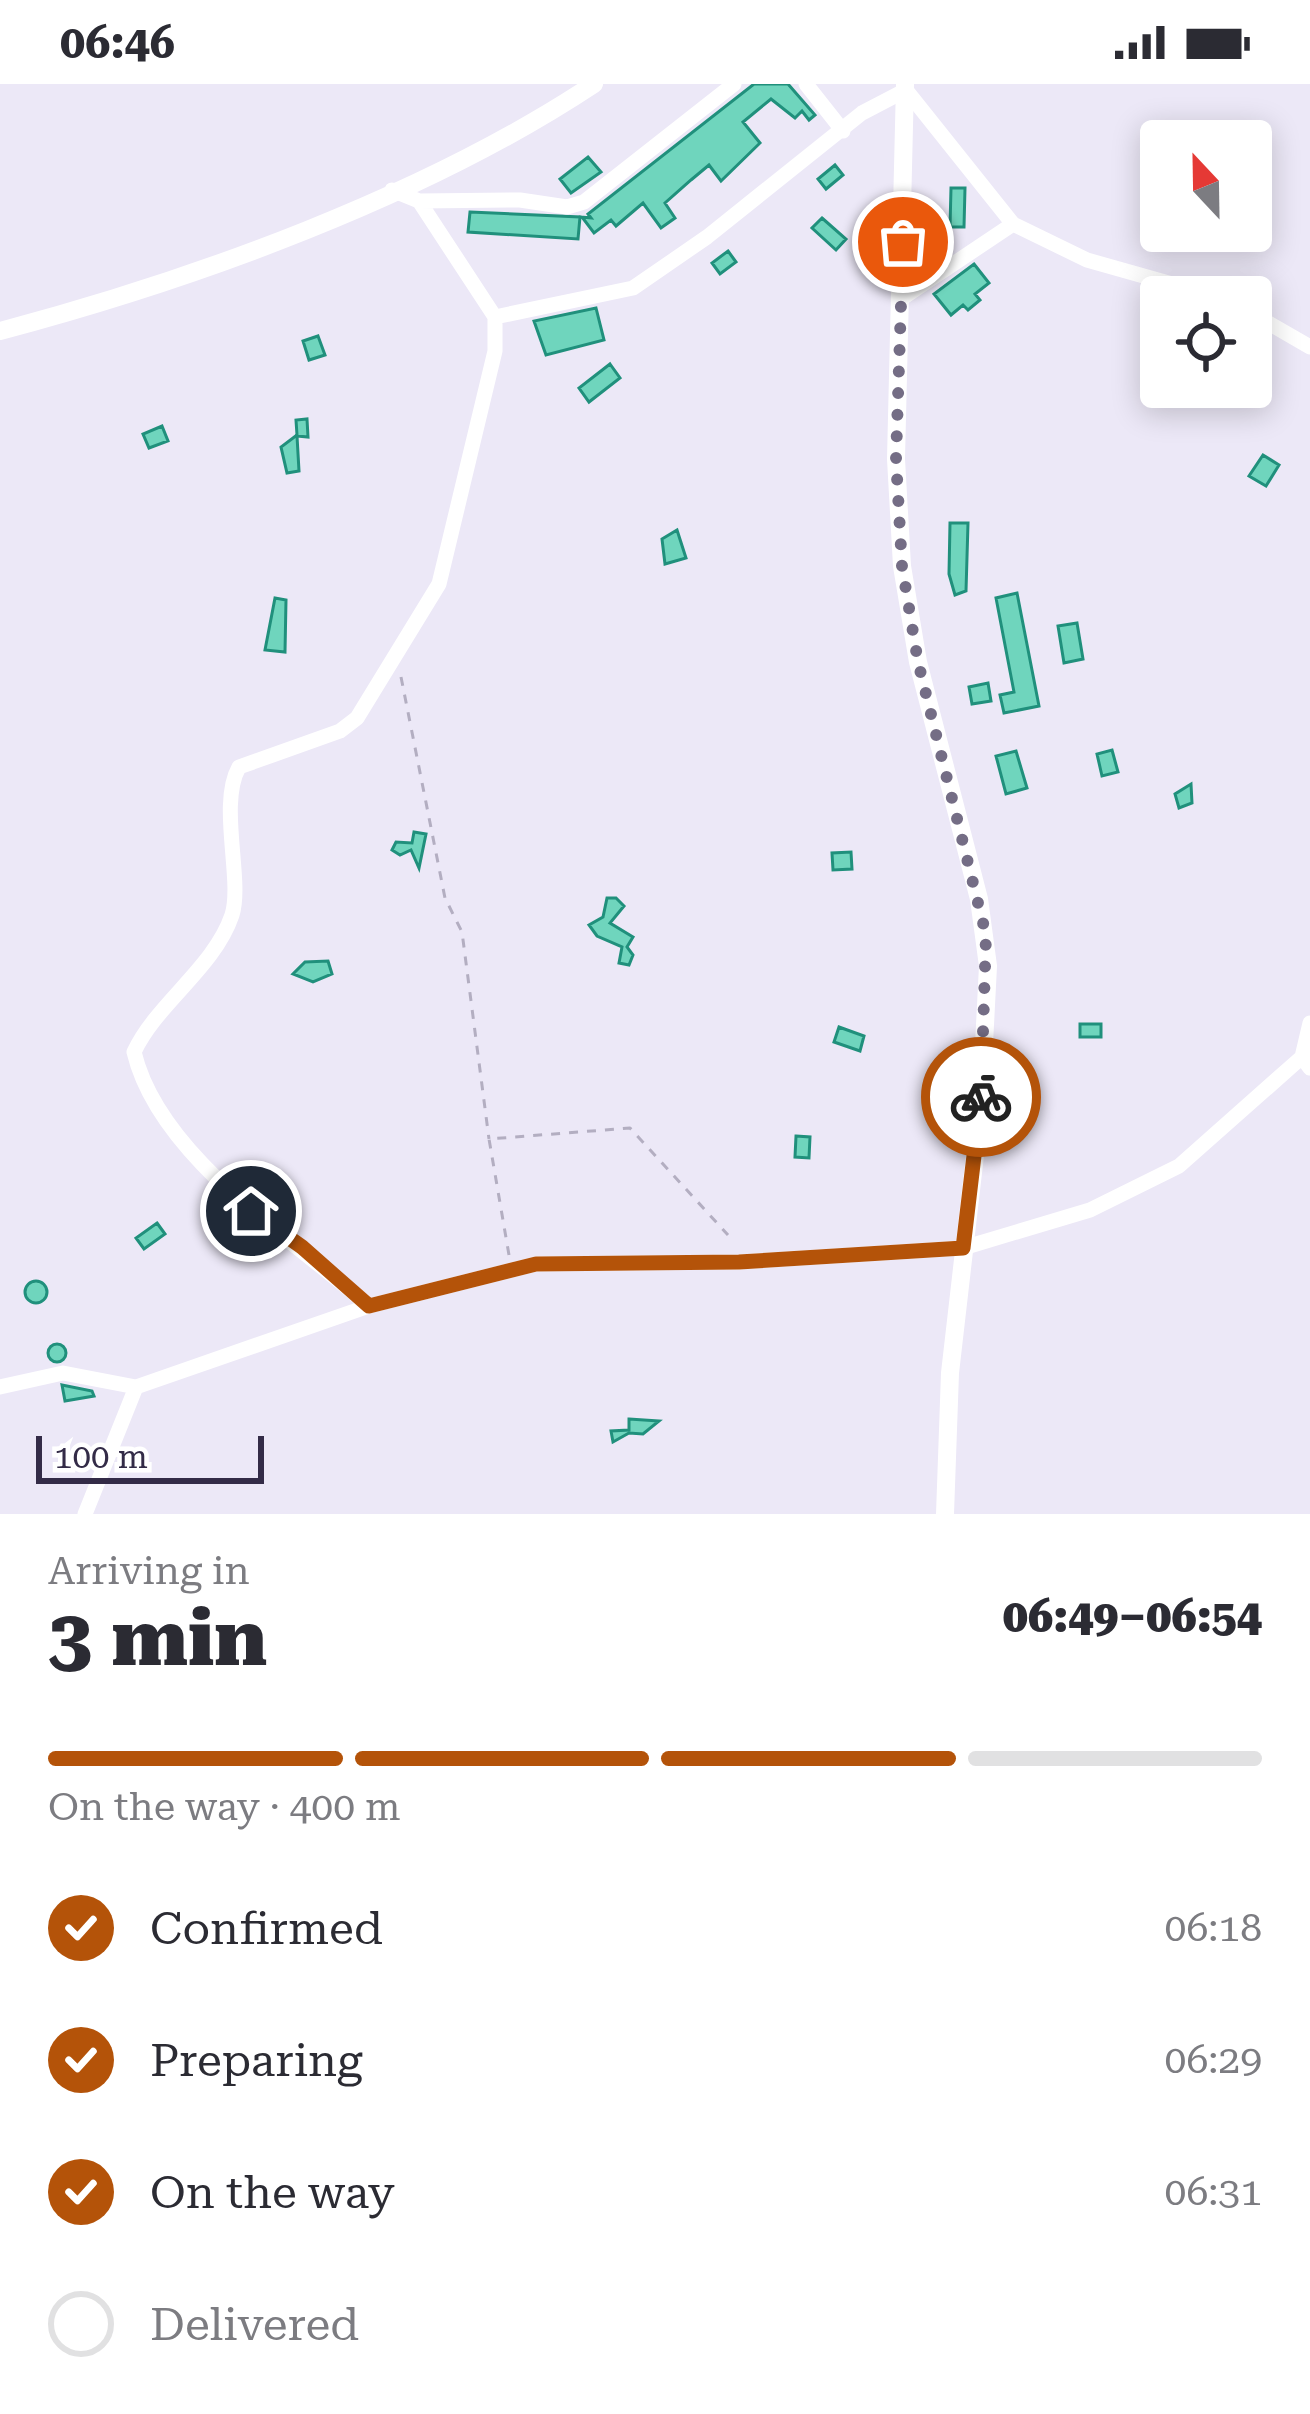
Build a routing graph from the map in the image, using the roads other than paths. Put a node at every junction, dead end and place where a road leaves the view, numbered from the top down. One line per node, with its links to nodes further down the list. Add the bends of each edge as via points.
1 (594, 84): 6 (street, via 506,138)
2 (734, 84): 7 (street, via 584,202)
3 (806, 84): 5 (street)
4 (905, 87): 5 (street); 8 (street); 10 (street)
5 (843, 131): 11 (street, via 633,288)
6 (392, 190): 7 (street); 13 (street, via 156,285)
7 (419, 201): 11 (street)
8 (1013, 224): 9 (street); 10 (street)
9 (1144, 276)
10 (901, 298): 17 (street, via 902,566 918,662 980,899 988,965)
11 (496, 316): 18 (street, via 495,352 439,584 367,706 340,731 239,766 234,909 134,1052 214,1180)
12 (1272, 325): 14 (street)
13 (0, 331)
14 (1310, 347)
15 (1310, 1023): 16 (street)
16 (1306, 1063): 17 (street, via 1179,1166 1090,1210)
17 (963, 1248): 18 (street, via 536,1264); 22 (street)
18 (369, 1306): 20 (street)
19 (0, 1387): 20 (street, via 63,1373)
20 (136, 1387): 21 (street)
21 (85, 1514)
22 (945, 1514)

